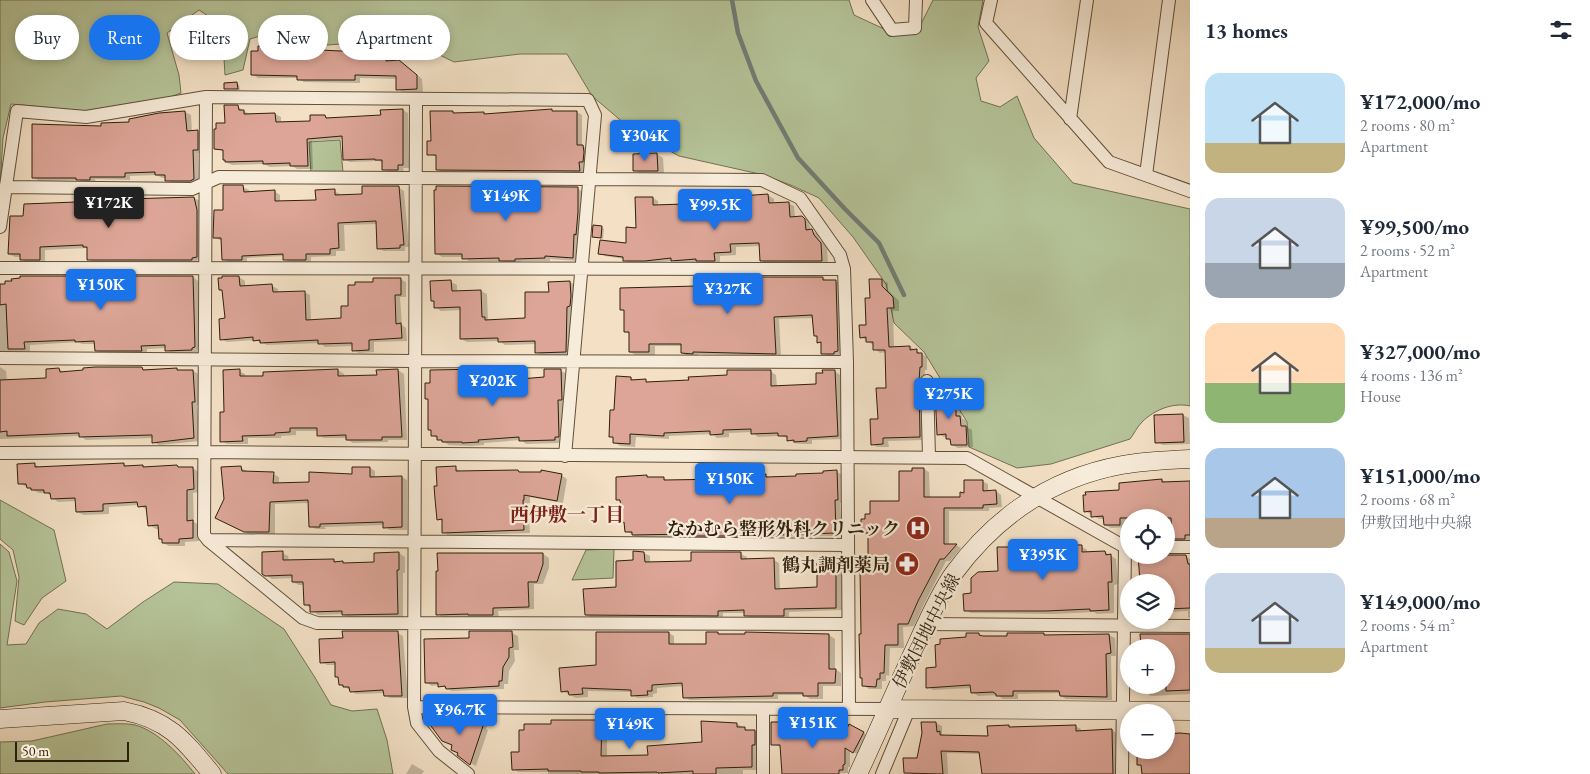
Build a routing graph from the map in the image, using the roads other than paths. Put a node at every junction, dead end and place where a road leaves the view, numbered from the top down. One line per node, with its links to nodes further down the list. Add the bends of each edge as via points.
1 (872, 0): 5 (street, via 892,30 915,28)
2 (991, 0): 8 (street, via 986,23)
3 (1087, 0): 8 (street)
4 (1170, 0): 9 (street)
5 (917, 2)
6 (206, 98): 7 (street); 12 (street); 13 (street, via 86,117 17,111)
7 (416, 100): 10 (street); 11 (street, via 588,100 595,115)
8 (1070, 119): 9 (street, via 1109,162)
9 (1146, 175): 14 (street)
10 (415, 179): 11 (street); 12 (street, via 219,177); 18 (street)
11 (590, 179): 19 (street, via 762,180 800,198 840,255); 20 (street)
12 (206, 182): 13 (street, via 192,189); 16 (street)
13 (5, 187): 15 (street)
14 (1190, 191)
15 (0, 227)
16 (205, 267): 17 (street); 18 (street); 22 (street)
17 (0, 268)
18 (415, 268): 20 (street); 24 (street)
19 (844, 269): 20 (street); 25 (street)
20 (582, 270): 23 (street)
21 (0, 358): 22 (street)
22 (205, 358): 24 (street); 27 (street)
23 (574, 360): 24 (street); 25 (street); 30 (street)
24 (414, 361): 29 (street)
25 (847, 362): 31 (street)
26 (926, 381): 32 (street)
27 (204, 452): 28 (street); 29 (street); 35 (street, via 204,535)
28 (0, 453)
29 (414, 455): 30 (street); 36 (street)
30 (565, 456): 31 (street)
31 (848, 457): 32 (street); 38 (street)
32 (929, 457): 34 (street, via 967,458)
33 (1190, 459): 34 (street, 伊敷団地中央線, via 1122,465 1090,473)
34 (1034, 497): 37 (street); 43 (street, 伊敷団地中央線, via 983,538 953,574)
35 (208, 540): 36 (street); 41 (street, via 303,618 317,623)
36 (414, 542): 38 (street); 41 (street)
37 (1120, 543)
38 (847, 545): 42 (street)
39 (1175, 547): 40 (street)
40 (1190, 547)
41 (413, 623): 42 (street); 49 (street)
42 (848, 624): 51 (street)
43 (926, 624): 44 (street); 52 (street, 伊敷団地中央線)
44 (1120, 626)
45 (1175, 626): 46 (street)
46 (1190, 626)
47 (1124, 629): 48 (street)
48 (1123, 704)
49 (414, 707): 50 (street); 60 (street, via 417,723 439,751)
50 (763, 709): 51 (street); 61 (street)
51 (849, 709): 52 (street)
52 (888, 709): 53 (street); 62 (street, 伊敷団地中央線)
53 (909, 710): 54 (street); 63 (street)
54 (1120, 711)
55 (1175, 711): 56 (street)
56 (1190, 711)
57 (0, 719): 59 (street, via 124,711 142,714 175,732)
58 (1122, 759): 64 (street)
59 (212, 774)
60 (468, 774)
61 (762, 774)
62 (858, 774)
63 (882, 774)
64 (1122, 774)

